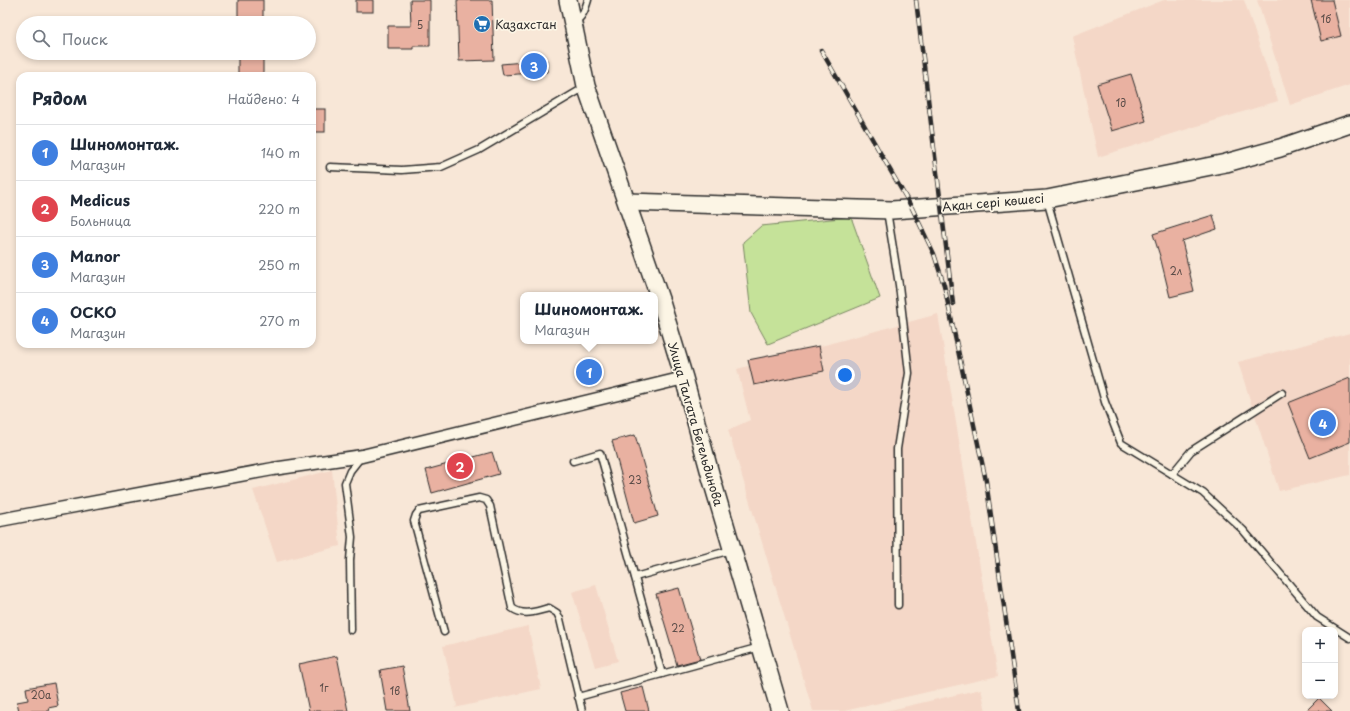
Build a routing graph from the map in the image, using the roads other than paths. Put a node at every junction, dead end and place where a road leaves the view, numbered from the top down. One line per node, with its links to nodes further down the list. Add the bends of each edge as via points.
1 (568, 0): 3 (street, Улица Талгата Бегельдинова)
2 (588, 0): 3 (lane, via 581,18)
3 (573, 24): 4 (street, Улица Талгата Бегельдинова)
4 (586, 86): 6 (lane, via 485,146 440,167 402,170); 8 (street, Улица Талгата Бегельдинова)
5 (1350, 124): 7 (street, Ақан сері көшесі, via 1226,163)
6 (330, 168)
7 (1047, 199): 9 (street, Ақан сері көшесі); 16 (lane, via 1105,402 1121,443)
8 (627, 202): 9 (street, Ақан сері көшесі); 10 (street, Улица Талгата Бегельдинова)
9 (886, 210): 20 (lane, via 899,285 909,373 897,449)
10 (658, 292)
11 (658, 293): 12 (street, Улица Талгата Бегельдинова)
12 (684, 378): 14 (street); 18 (street, Улица Талгата Бегельдинова)
13 (1282, 393): 16 (lane, via 1191,451)
14 (362, 456): 17 (street, via 273,469); 21 (lane, via 350,471 345,484 352,538)
15 (573, 460): 19 (lane, via 600,453)
16 (1172, 474): 23 (lane, via 1203,492 1242,530 1317,617)
17 (0, 520)
18 (733, 550): 19 (lane); 24 (street, Улица Талгата Бегельдинова)
19 (635, 577): 25 (lane)
20 (898, 605)
21 (351, 630)
22 (444, 632): 26 (lane, via 414,521 419,511 479,498 486,500 490,506 512,608 523,614 549,608 557,613)
23 (1350, 638)
24 (761, 646): 25 (lane); 28 (street, Улица Талгата Бегельдинова)
25 (662, 674): 26 (lane)
26 (578, 697): 27 (lane)
27 (582, 711)
28 (780, 711)

